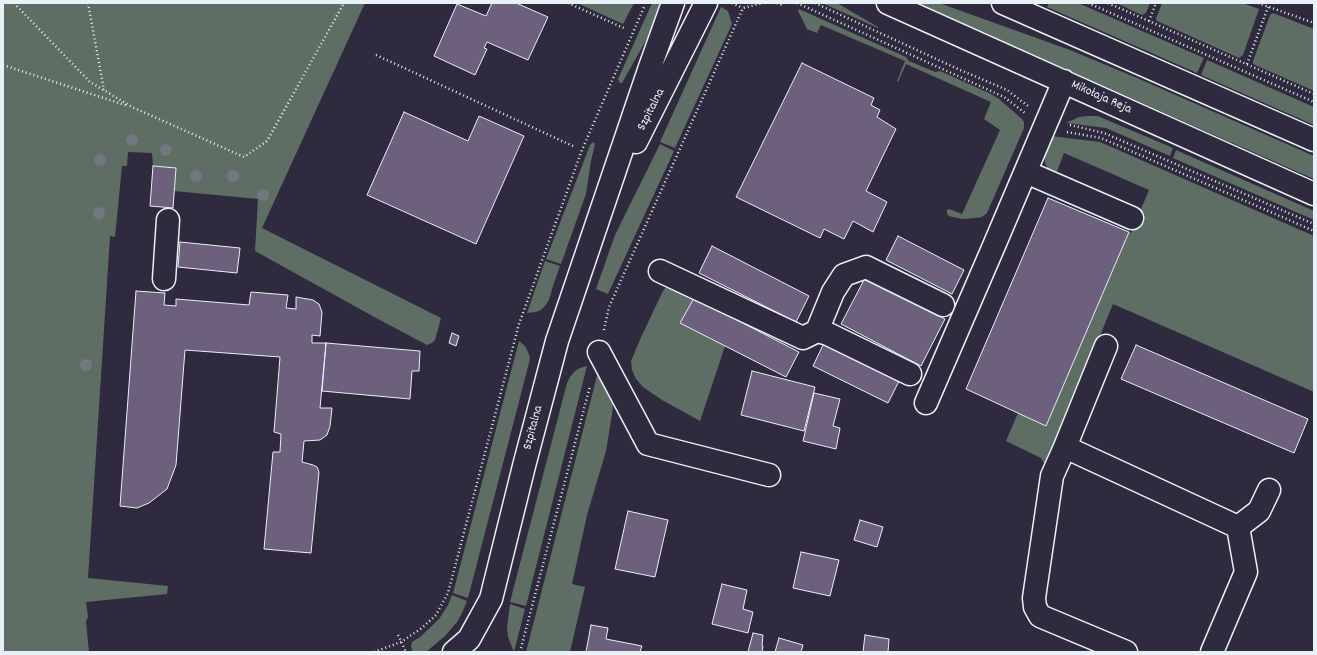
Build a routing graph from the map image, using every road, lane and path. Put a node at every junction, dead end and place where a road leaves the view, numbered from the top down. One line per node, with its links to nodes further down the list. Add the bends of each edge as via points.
1 (14, 3): 27 (path, via 90,82)
2 (88, 3): 27 (path)
3 (344, 3): 30 (path, via 267,141 244,156)
4 (568, 3): 22 (path)
5 (646, 3): 51 (path, via 582,150 519,324 448,594 436,615)
6 (673, 3): 35 (street, Szpitalna)
7 (706, 3): 35 (street, Szpitalna)
8 (732, 3): 19 (path)
9 (763, 3): 19 (path)
10 (777, 3): 11 (path)
11 (783, 3)
12 (888, 3): 26 (street, Mikołaja Reja)
13 (1003, 3): 31 (street)
14 (1088, 3): 29 (path)
15 (1108, 3): 20 (path)
16 (1156, 3): 20 (path)
17 (1258, 3): 18 (path)
18 (1268, 7): 21 (path); 24 (path)
19 (743, 8): 43 (path, via 609,307)
20 (1149, 21): 24 (path)
21 (1314, 23)
22 (626, 29)
23 (376, 55): 32 (path)
24 (1247, 64): 28 (path)
25 (3, 65): 30 (path)
26 (1064, 82): 33 (street); 34 (street, Mikołaja Reja)
27 (104, 90): 30 (path)
28 (1314, 94)
29 (1314, 102)
30 (132, 107)
31 (1314, 140)
32 (575, 147)
33 (1026, 172): 36 (street); 45 (street)
34 (1314, 194)
35 (599, 217): 52 (street, Szpitalna, via 557,341 491,599)
36 (1132, 218)
37 (168, 220): 39 (street)
38 (660, 271): 41 (street, via 803,338)
39 (164, 279)
40 (943, 305): 41 (street, via 866,267 844,275 833,292)
41 (817, 331): 44 (street)
42 (1106, 346): 46 (street)
43 (599, 352): 47 (street, via 648,444); 55 (path)
44 (910, 374)
45 (926, 402)
46 (1065, 446): 49 (street); 56 (street, via 1052,476 1034,598 1035,607 1040,616)
47 (769, 475)
48 (1269, 490): 49 (street, via 1259,511)
49 (1238, 527): 57 (street, via 1246,572)
50 (398, 635): 51 (path)
51 (401, 642): 53 (path); 54 (path)
52 (468, 648)
53 (374, 652)
54 (406, 652)
55 (520, 652)
56 (1126, 652)
57 (1212, 652)

